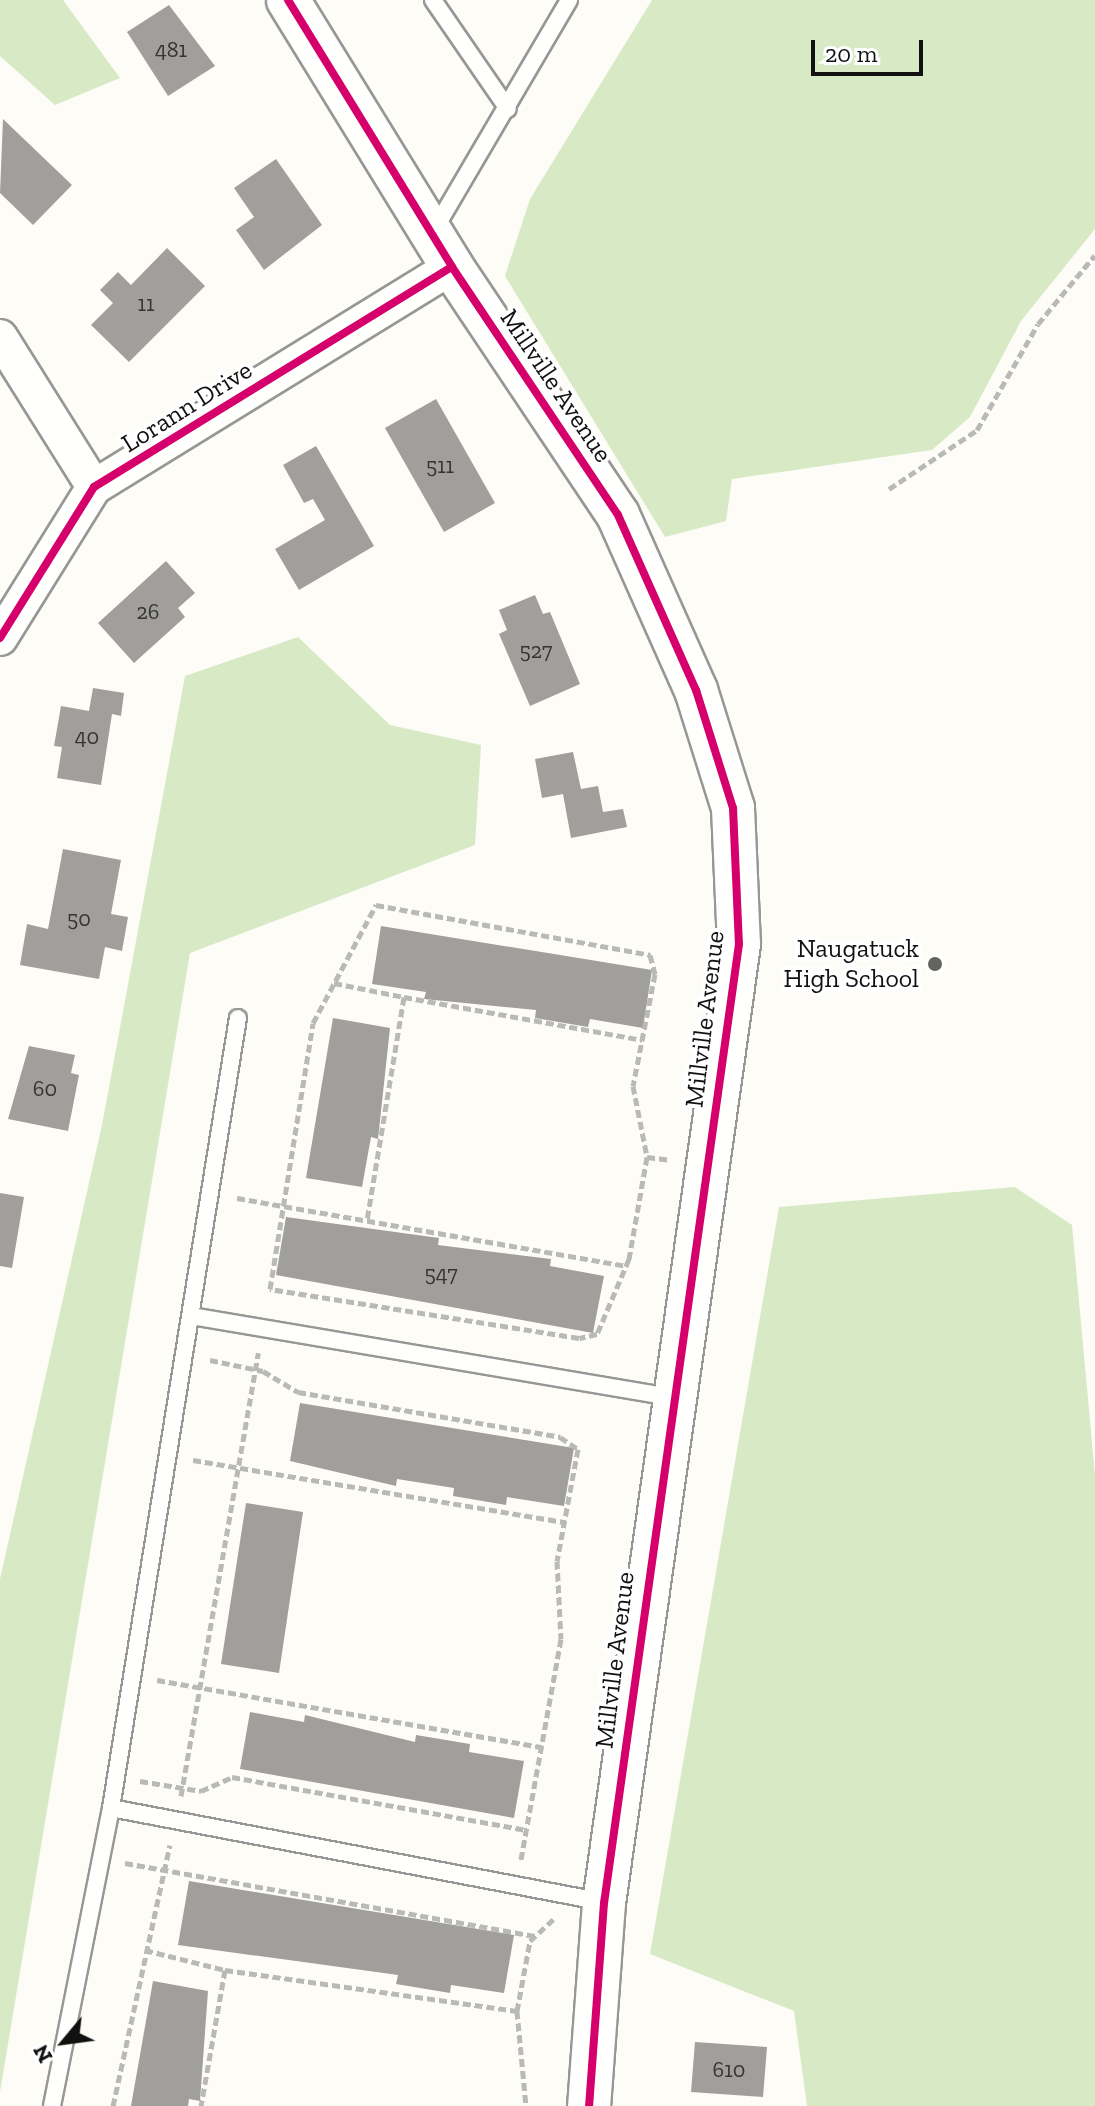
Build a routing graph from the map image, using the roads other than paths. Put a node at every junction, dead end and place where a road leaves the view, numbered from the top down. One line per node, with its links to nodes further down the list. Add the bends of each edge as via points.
1 (288, 0): 5 (street, Millville Avenue)
2 (433, 0): 4 (lane)
3 (569, 0): 4 (lane)
4 (508, 109): 5 (lane)
5 (442, 250): 7 (street, Lorann Drive); 11 (street, Millville Avenue, via 618,515 696,690 733,808 739,944)
6 (0, 337): 7 (street)
7 (94, 487): 8 (street, Lorann Drive)
8 (0, 638)
9 (238, 1018): 10 (lane)
10 (191, 1316): 11 (lane); 12 (lane)
11 (669, 1397): 13 (street, Millville Avenue)
12 (111, 1808): 13 (lane); 14 (lane)
13 (604, 1903): 15 (street, Millville Avenue)
14 (52, 2106)
15 (589, 2106)

